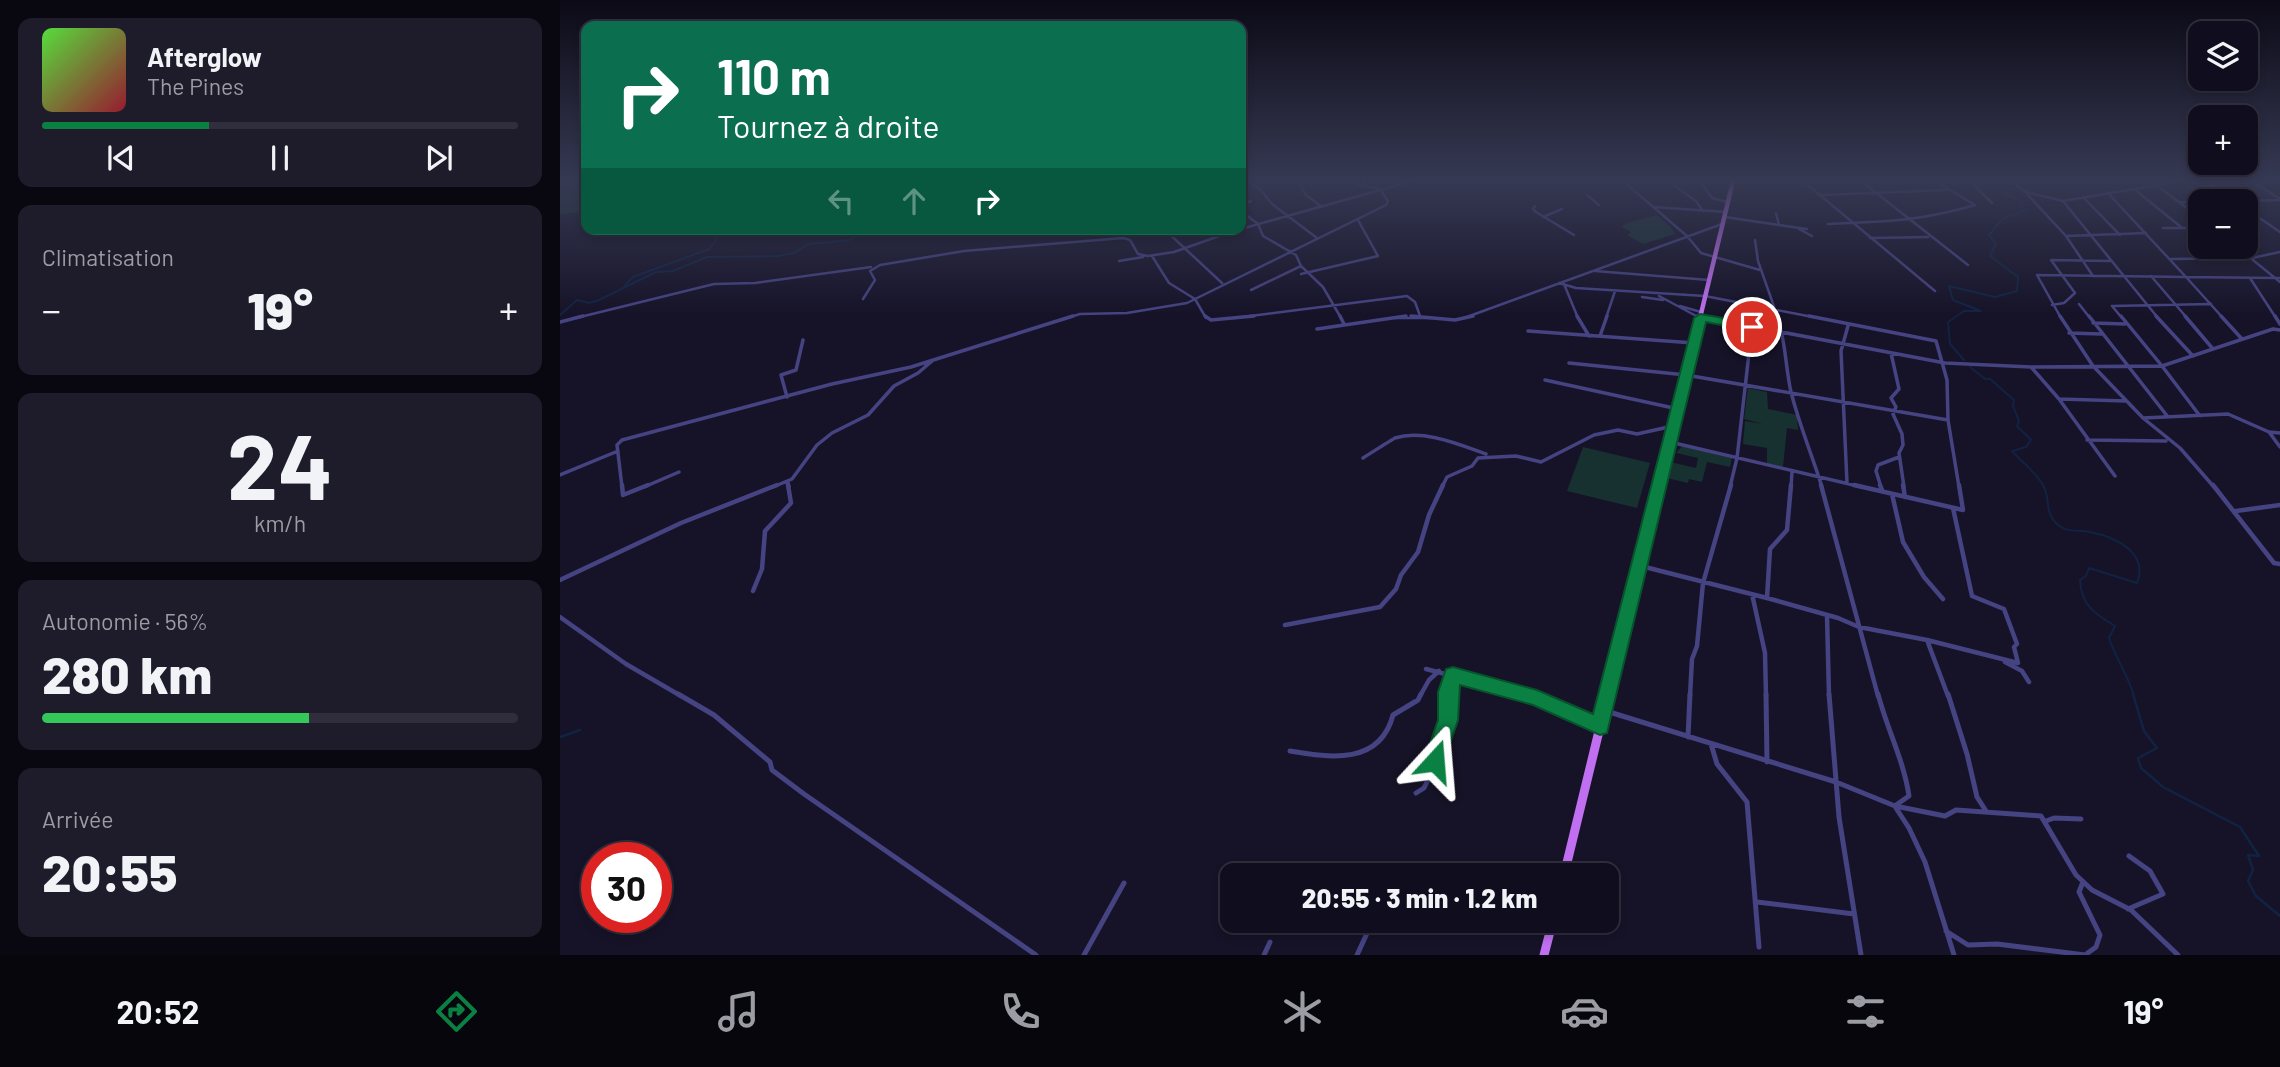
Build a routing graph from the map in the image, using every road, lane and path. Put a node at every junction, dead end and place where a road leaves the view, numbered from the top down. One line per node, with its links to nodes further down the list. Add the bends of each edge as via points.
1 (1259, 226): 35 (street, via 1263,236)
2 (1302, 226): 31 (street)
3 (1346, 226): 31 (street)
4 (1362, 226): 53 (street, via 1378,256)
5 (1558, 226): 25 (street)
6 (1674, 226): 27 (street)
7 (1708, 226): 27 (street)
8 (1723, 226): 40 (main road)
9 (1783, 226): 18 (street)
10 (1856, 226): 32 (street)
11 (1915, 226): 30 (street)
12 (2056, 226): 29 (street)
13 (2083, 226): 22 (street)
14 (2111, 226): 26 (street)
15 (2139, 226): 21 (street)
16 (2180, 227): 17 (street); 19 (street)
17 (2188, 227)
18 (1798, 228): 20 (street); 28 (street)
19 (2163, 228)
20 (1807, 229)
21 (2146, 233): 26 (street); 41 (street)
22 (2090, 234): 26 (street); 29 (street); 46 (street)
23 (1170, 235): 34 (street)
24 (1222, 235): 34 (street)
25 (1574, 235)
26 (2120, 235)
27 (1687, 236): 40 (street, via 1701,253); 50 (street)
28 (1812, 236)
29 (2066, 236): 45 (street)
30 (1930, 237): 32 (street); 47 (street)
31 (1318, 238): 35 (street)
32 (1870, 238): 66 (street)
33 (1755, 240): 51 (street)
34 (1187, 247): 37 (street); 62 (street)
35 (1290, 251): 48 (street); 62 (street)
36 (2280, 252): 39 (street)
37 (1152, 256): 38 (street); 71 (street, via 1169,283)
38 (1143, 257): 44 (street); 49 (street, via 1123,238 964,251)
39 (2258, 257)
40 (1715, 259): 51 (street); 61 (main road)
41 (2170, 259): 42 (street); 58 (street)
42 (2188, 259)
43 (2253, 259): 60 (street)
44 (1119, 261)
45 (2082, 261): 46 (street); 54 (street, via 2051,260); 55 (street)
46 (2109, 261): 56 (street)
47 (1968, 265)
48 (1301, 266): 53 (street); 64 (street)
49 (873, 267): 70 (street, via 874,286); 81 (street, via 714,284)
50 (1593, 271): 61 (street); 63 (street)
51 (1762, 271): 78 (street)
52 (1301, 274): 53 (street)
53 (1309, 274): 72 (street)
54 (2063, 275): 55 (street); 76 (street, via 2075,293 2064,303); 76 (street, via 2037,275)
55 (2093, 276): 56 (street)
56 (2125, 276): 57 (street); 77 (street)
57 (2151, 276): 58 (street); 74 (street)
58 (2186, 277): 59 (street); 75 (street)
59 (2250, 278): 60 (street); 85 (street)
60 (2279, 279)
61 (1709, 280): 68 (main road)
62 (1222, 284): 71 (street)
63 (1561, 284): 65 (street); 80 (street, via 1474,316 1455,320); 94 (street)
64 (1251, 290)
65 (1615, 290): 67 (street); 95 (street)
66 (1935, 291)
67 (1658, 296): 68 (street); 69 (street); 79 (street)
68 (1705, 296): 78 (street); 79 (main road)
69 (1642, 297)
70 (863, 299)
71 (1195, 299): 72 (street, via 1211,320); 103 (street, via 1127,313 1080,314)
72 (1334, 304): 80 (street, via 1407,296); 82 (street)
73 (2079, 304): 83 (street)
74 (2173, 304): 75 (street); 77 (street); 100 (street)
75 (2210, 304): 96 (street)
76 (2052, 305): 92 (street)
77 (2146, 305): 84 (street, via 2112,306); 102 (street)
78 (1778, 312): 86 (street); 91 (street)
79 (1701, 315): 87 (street); 98 (main road)
80 (1420, 316): 82 (street)
81 (560, 322)
82 (1344, 324): 88 (street)
83 (2093, 324): 84 (street); 93 (street)
84 (2125, 324): 108 (street)
85 (2280, 324)
86 (1848, 325): 99 (street); 105 (street, via 1936,341)
87 (1752, 327): 91 (street); 112 (street)
88 (1317, 329)
89 (2280, 330): 96 (street)
90 (1528, 331): 94 (street)
91 (1784, 332): 99 (street); 113 (street, via 1784,358)
92 (2069, 333): 93 (street); 106 (street)
93 (2101, 334): 107 (street)
94 (1590, 336): 95 (street)
95 (1600, 337): 98 (street)
96 (2242, 339): 100 (street)
97 (803, 340): 114 (street, via 796,370 781,375)
98 (1694, 343): 110 (main road)
99 (1845, 343): 101 (street); 117 (street, via 1841,351)
100 (2213, 349): 102 (street)
101 (1891, 352): 105 (street); 119 (street, via 1899,388 1891,396 1896,407)
102 (2193, 356): 108 (street)
103 (934, 360): 114 (street); 141 (street, via 894,386 868,415 817,445)
104 (1569, 363): 110 (street)
105 (1945, 363): 109 (street); 123 (street)
106 (2093, 366): 107 (street); 109 (street); 116 (street)
107 (2126, 366): 108 (street); 121 (street)
108 (2162, 366): 120 (street)
109 (2031, 367): 115 (street)
110 (1686, 375): 112 (street); 118 (main road)
111 (1545, 380): 118 (street)
112 (1745, 386): 113 (street); 135 (street)
113 (1793, 395): 117 (street); 140 (street)
114 (787, 397): 131 (street, via 622,440)
115 (2059, 399): 116 (street); 127 (street)
116 (2126, 401): 122 (street)
117 (1844, 404): 119 (street); 142 (street)
118 (1678, 409): 124 (main road)
119 (1893, 412): 123 (street); 133 (street, via 1902,434)
120 (2200, 416): 121 (street); 125 (street, via 2228,414)
121 (2168, 417): 122 (street)
122 (2143, 418): 128 (street)
123 (1948, 420): 147 (street, via 1963,510)
124 (1673, 426): 129 (main road); 132 (street, via 1637,434 1618,430 1594,435 1541,463)
125 (2269, 432): 126 (street); 130 (street)
126 (2280, 433)
127 (2087, 440): 128 (street); 139 (street)
128 (2167, 441): 148 (street, via 2182,450)
129 (1670, 442): 135 (street); 150 (main road)
130 (2280, 447)
131 (618, 452): 136 (street, via 623,495); 138 (street)
132 (1492, 456): 134 (street, via 1452,443 1407,437 1392,439); 159 (street, via 1478,458 1472,466 1447,477 1418,552 1380,607)
133 (1899, 457): 143 (street, via 1878,464); 145 (street)
134 (1363, 458)
135 (1737, 458): 137 (street); 152 (street)
136 (679, 472)
137 (1791, 472): 140 (street); 155 (street, via 1787,530 1770,549)
138 (560, 475)
139 (2115, 476)
140 (1818, 477): 142 (street); 160 (street)
141 (788, 482): 151 (street, via 681,523); 153 (street, via 791,503 765,531 762,569)
142 (1847, 483): 143 (street)
143 (1882, 492): 144 (street)
144 (1892, 494): 145 (street); 156 (street, via 1903,542)
145 (1905, 497): 147 (street)
146 (2280, 505): 148 (street)
147 (1953, 508): 162 (street, via 1972,596 2004,609 2017,644 2018,663)
148 (2236, 511): 149 (street, via 2274,563)
149 (2280, 564)
150 (1639, 565): 152 (street); 167 (main road)
151 (560, 580)
152 (1703, 583): 154 (street); 169 (street, via 1692,659)
153 (753, 591)
154 (1752, 594): 155 (street); 172 (street, via 1765,653)
155 (1767, 598): 157 (street)
156 (1943, 599)
157 (1827, 615): 160 (street); 173 (street)
158 (560, 617): 191 (street, via 626,664 714,715 770,762 772,770 841,822)
159 (1285, 625)
160 (1859, 627): 161 (street); 175 (street, via 1884,719 1906,776 1909,796)
161 (1927, 639): 162 (street); 176 (street, via 1952,704)
162 (1999, 659): 166 (street, via 2022,671)
163 (1426, 669): 164 (street)
164 (1438, 671): 165 (street); 171 (street, via 1419,700 1393,715 1387,733 1364,753)
165 (1453, 675): 168 (street, via 1537,698); 174 (street, via 1448,720 1435,766 1424,788)
166 (2029, 682)
167 (1604, 710): 168 (main road); 169 (street)
168 (1600, 726): 180 (main road)
169 (1689, 737): 170 (street)
170 (1711, 744): 172 (street); 183 (street, via 1717,764 1747,802)
171 (1290, 751)
172 (1767, 762): 173 (street)
173 (1836, 782): 175 (street); 185 (street)
174 (1416, 793)
175 (1895, 806): 176 (street, via 1945,816); 186 (street, via 1912,834)
176 (1978, 808): 178 (street, via 2041,816)
177 (2081, 819): 178 (street)
178 (2046, 821): 181 (street)
179 (2129, 856): 184 (street, via 2140,860 2163,894)
180 (1567, 863)
181 (2083, 882): 184 (street); 186 (street, via 2079,892 2100,935 2096,947 2085,955 1968,944)
182 (1124, 883): 192 (street)
183 (1757, 902): 185 (street); 190 (street)
184 (2128, 909): 198 (street)
185 (1854, 914): 196 (street)
186 (1946, 931): 197 (street)
187 (1367, 933): 194 (street)
188 (1550, 933): 195 (main road)
189 (1270, 942): 193 (street)
190 (1759, 947)
191 (1036, 955)
192 (1084, 955)
193 (1264, 955)
194 (1357, 955)
195 (1544, 955)
196 (1861, 955)
197 (1954, 955)
198 (2178, 955)

